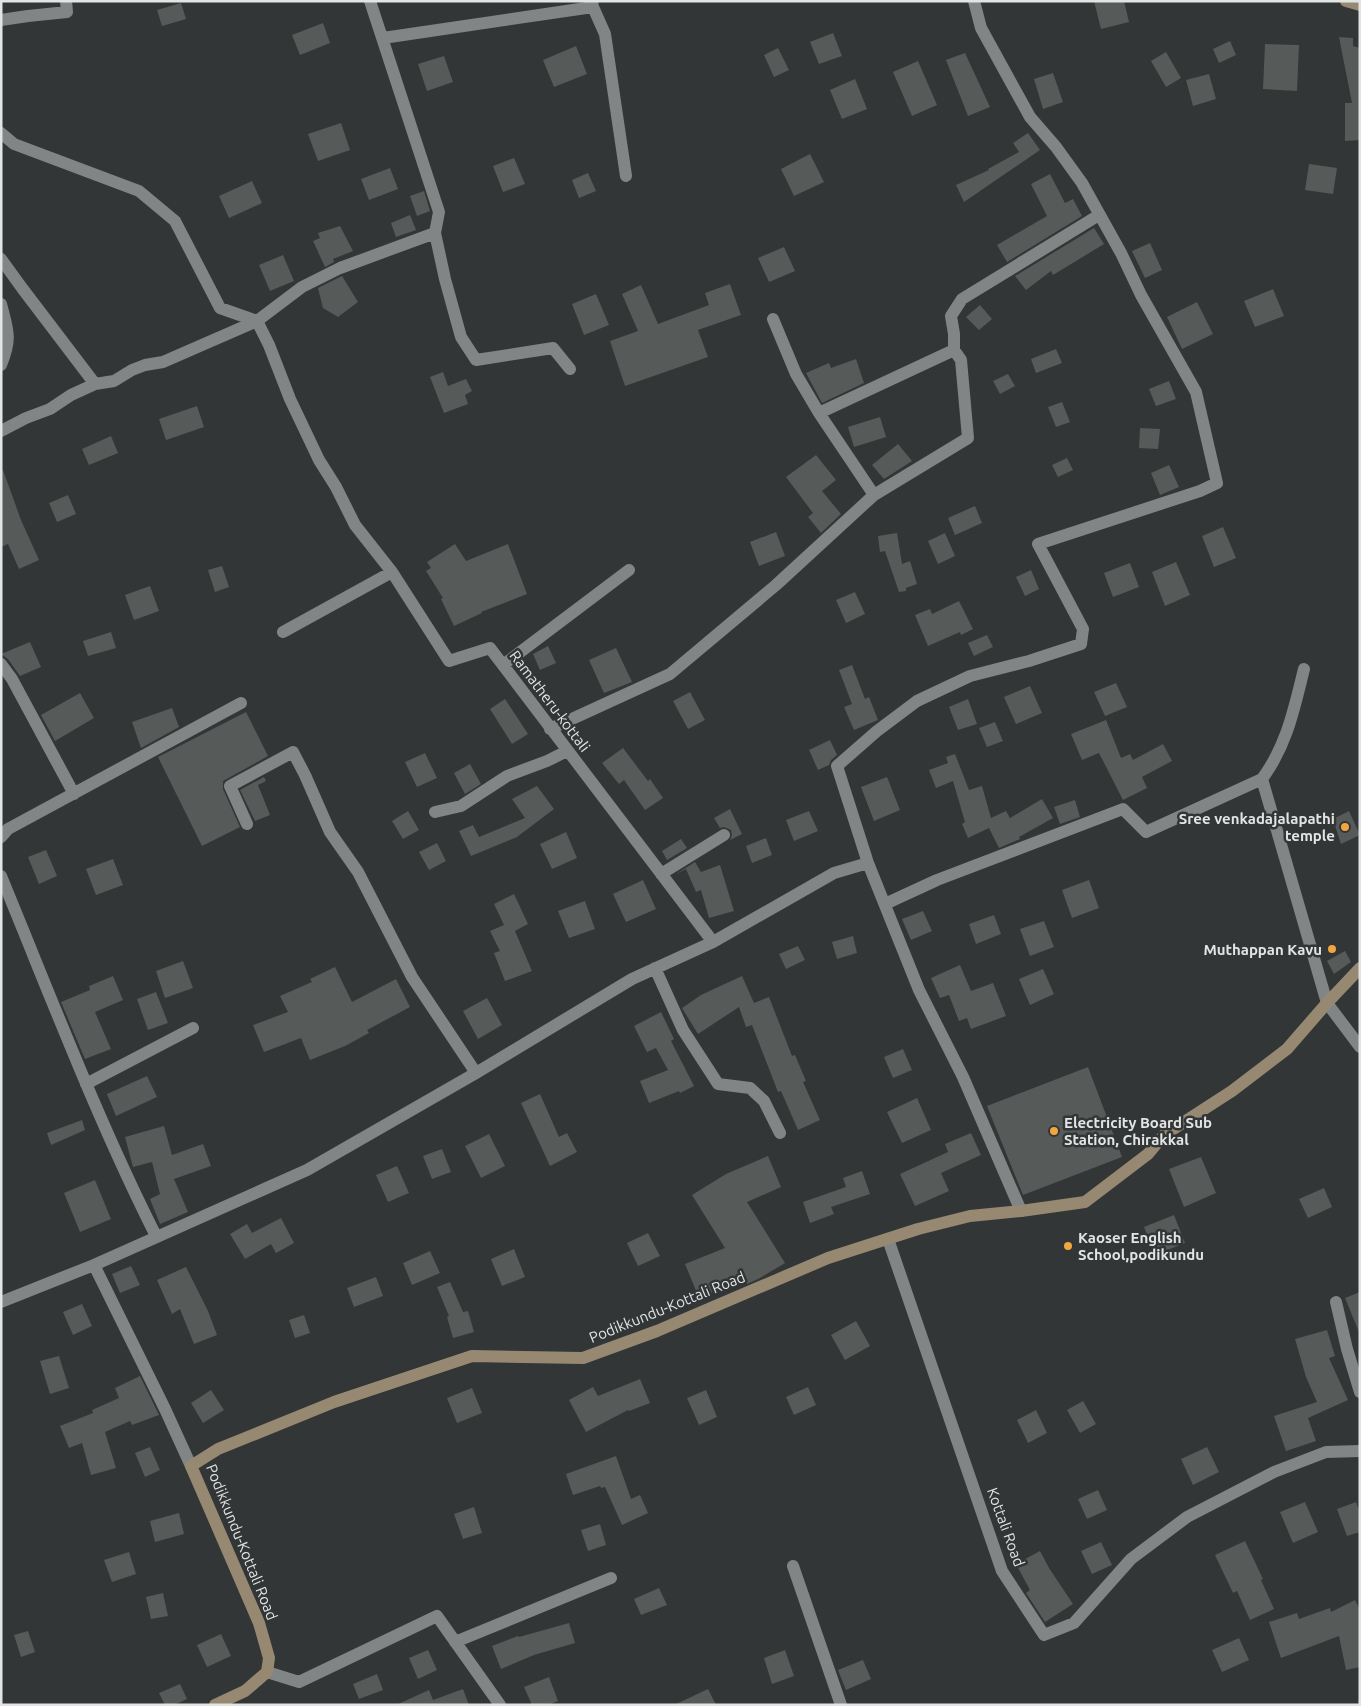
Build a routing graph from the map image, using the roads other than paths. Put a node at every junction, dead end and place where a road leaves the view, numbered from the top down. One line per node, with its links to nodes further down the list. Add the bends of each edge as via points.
1 (66, 1): 7 (street, via 68,12)
2 (370, 1): 8 (street)
3 (974, 1): 11 (street, via 981,28 1030,117 1082,183)
4 (1346, 1): 6 (main road)
5 (592, 4): 8 (street); 10 (street, via 605,34)
6 (1360, 5)
7 (1, 20)
8 (383, 38): 12 (street, via 439,212)
9 (1, 134): 16 (street, via 14,144 139,191 175,221 220,308)
10 (626, 176)
11 (1099, 215): 17 (street, via 962,299 951,316); 39 (street, via 1196,392 1216,484 1038,544 1082,629 1081,644 970,676 917,701 837,766)
12 (435, 233): 16 (street, via 340,268 302,287); 19 (street, via 461,337 476,360 552,348)
13 (1, 259): 20 (street)
14 (1, 304): 18 (street, via 9,343)
15 (773, 319): 21 (street, via 796,374)
16 (257, 321): 20 (street, via 163,362 132,370 114,381); 25 (street, via 319,460 355,525)
17 (954, 350): 21 (street); 23 (street, via 961,360 968,438)
18 (1, 365)
19 (570, 369)
20 (96, 384): 22 (street)
21 (819, 414): 23 (street)
22 (1, 431)
23 (874, 496): 31 (street, via 776,585 670,674)
24 (629, 570): 28 (street)
25 (392, 572): 26 (street); 28 (street, Ramatheru-kottali, via 449,661 490,648)
26 (283, 632)
27 (1, 664): 34 (street)
28 (503, 666): 31 (street, Ramatheru-kottali)
29 (1304, 669): 33 (street, via 1289,728 1273,764)
30 (242, 703): 34 (street)
31 (550, 729): 32 (street, Ramatheru-kottali)
32 (567, 751): 35 (street, via 507,776 460,806); 40 (street, Ramatheru-kottali)
33 (1262, 779): 42 (street, via 1146,832 1123,809 937,880); 46 (street)
34 (74, 794): 38 (street, via 8,829)
35 (435, 812)
36 (247, 824): 49 (street, via 230,786 293,752 330,832 358,872 412,977)
37 (724, 835): 40 (street)
38 (1, 837)
39 (868, 863): 42 (street); 43 (street, via 834,873)
40 (661, 874): 43 (street, Ramatheru-kottali)
41 (1, 876): 50 (street)
42 (885, 904): 52 (street, via 919,990 963,1077)
43 (713, 942): 44 (street)
44 (655, 968): 49 (street); 51 (street, via 683,1030 718,1084 750,1088 764,1101)
45 (1360, 968): 46 (main road, Podikkundu-Kottali Road)
46 (1326, 1004): 48 (street); 52 (main road, Podikkundu-Kottali Road, via 1287,1050 1164,1135 1148,1154 1084,1202)
47 (193, 1028): 50 (street)
48 (1360, 1048)
49 (476, 1073): 53 (street, via 307,1170)
50 (86, 1084): 53 (street)
51 (780, 1133)
52 (1022, 1211): 54 (main road, Podikkundu-Kottali Road, via 970,1216)
53 (156, 1236): 55 (street)
54 (888, 1239): 59 (street, Kottali Road, via 1002,1571 1044,1635 1074,1623 1131,1559 1187,1517 1291,1465 1326,1452); 60 (main road, Podikkundu-Kottali Road, via 828,1258 657,1331 583,1358 472,1356 334,1402 218,1449)
55 (94, 1265): 56 (street); 60 (street)
56 (1, 1302)
57 (1336, 1302): 58 (street)
58 (1360, 1392)
59 (1360, 1451)
60 (191, 1466): 64 (main road, Podikkundu-Kottali Road, via 259,1623 269,1658)
61 (793, 1566): 67 (street)
62 (611, 1578): 63 (street)
63 (455, 1642): 64 (street, via 437,1616 299,1682); 66 (street)
64 (267, 1672): 65 (main road, via 245,1691)
65 (215, 1705)
66 (500, 1705)
67 (841, 1705)

